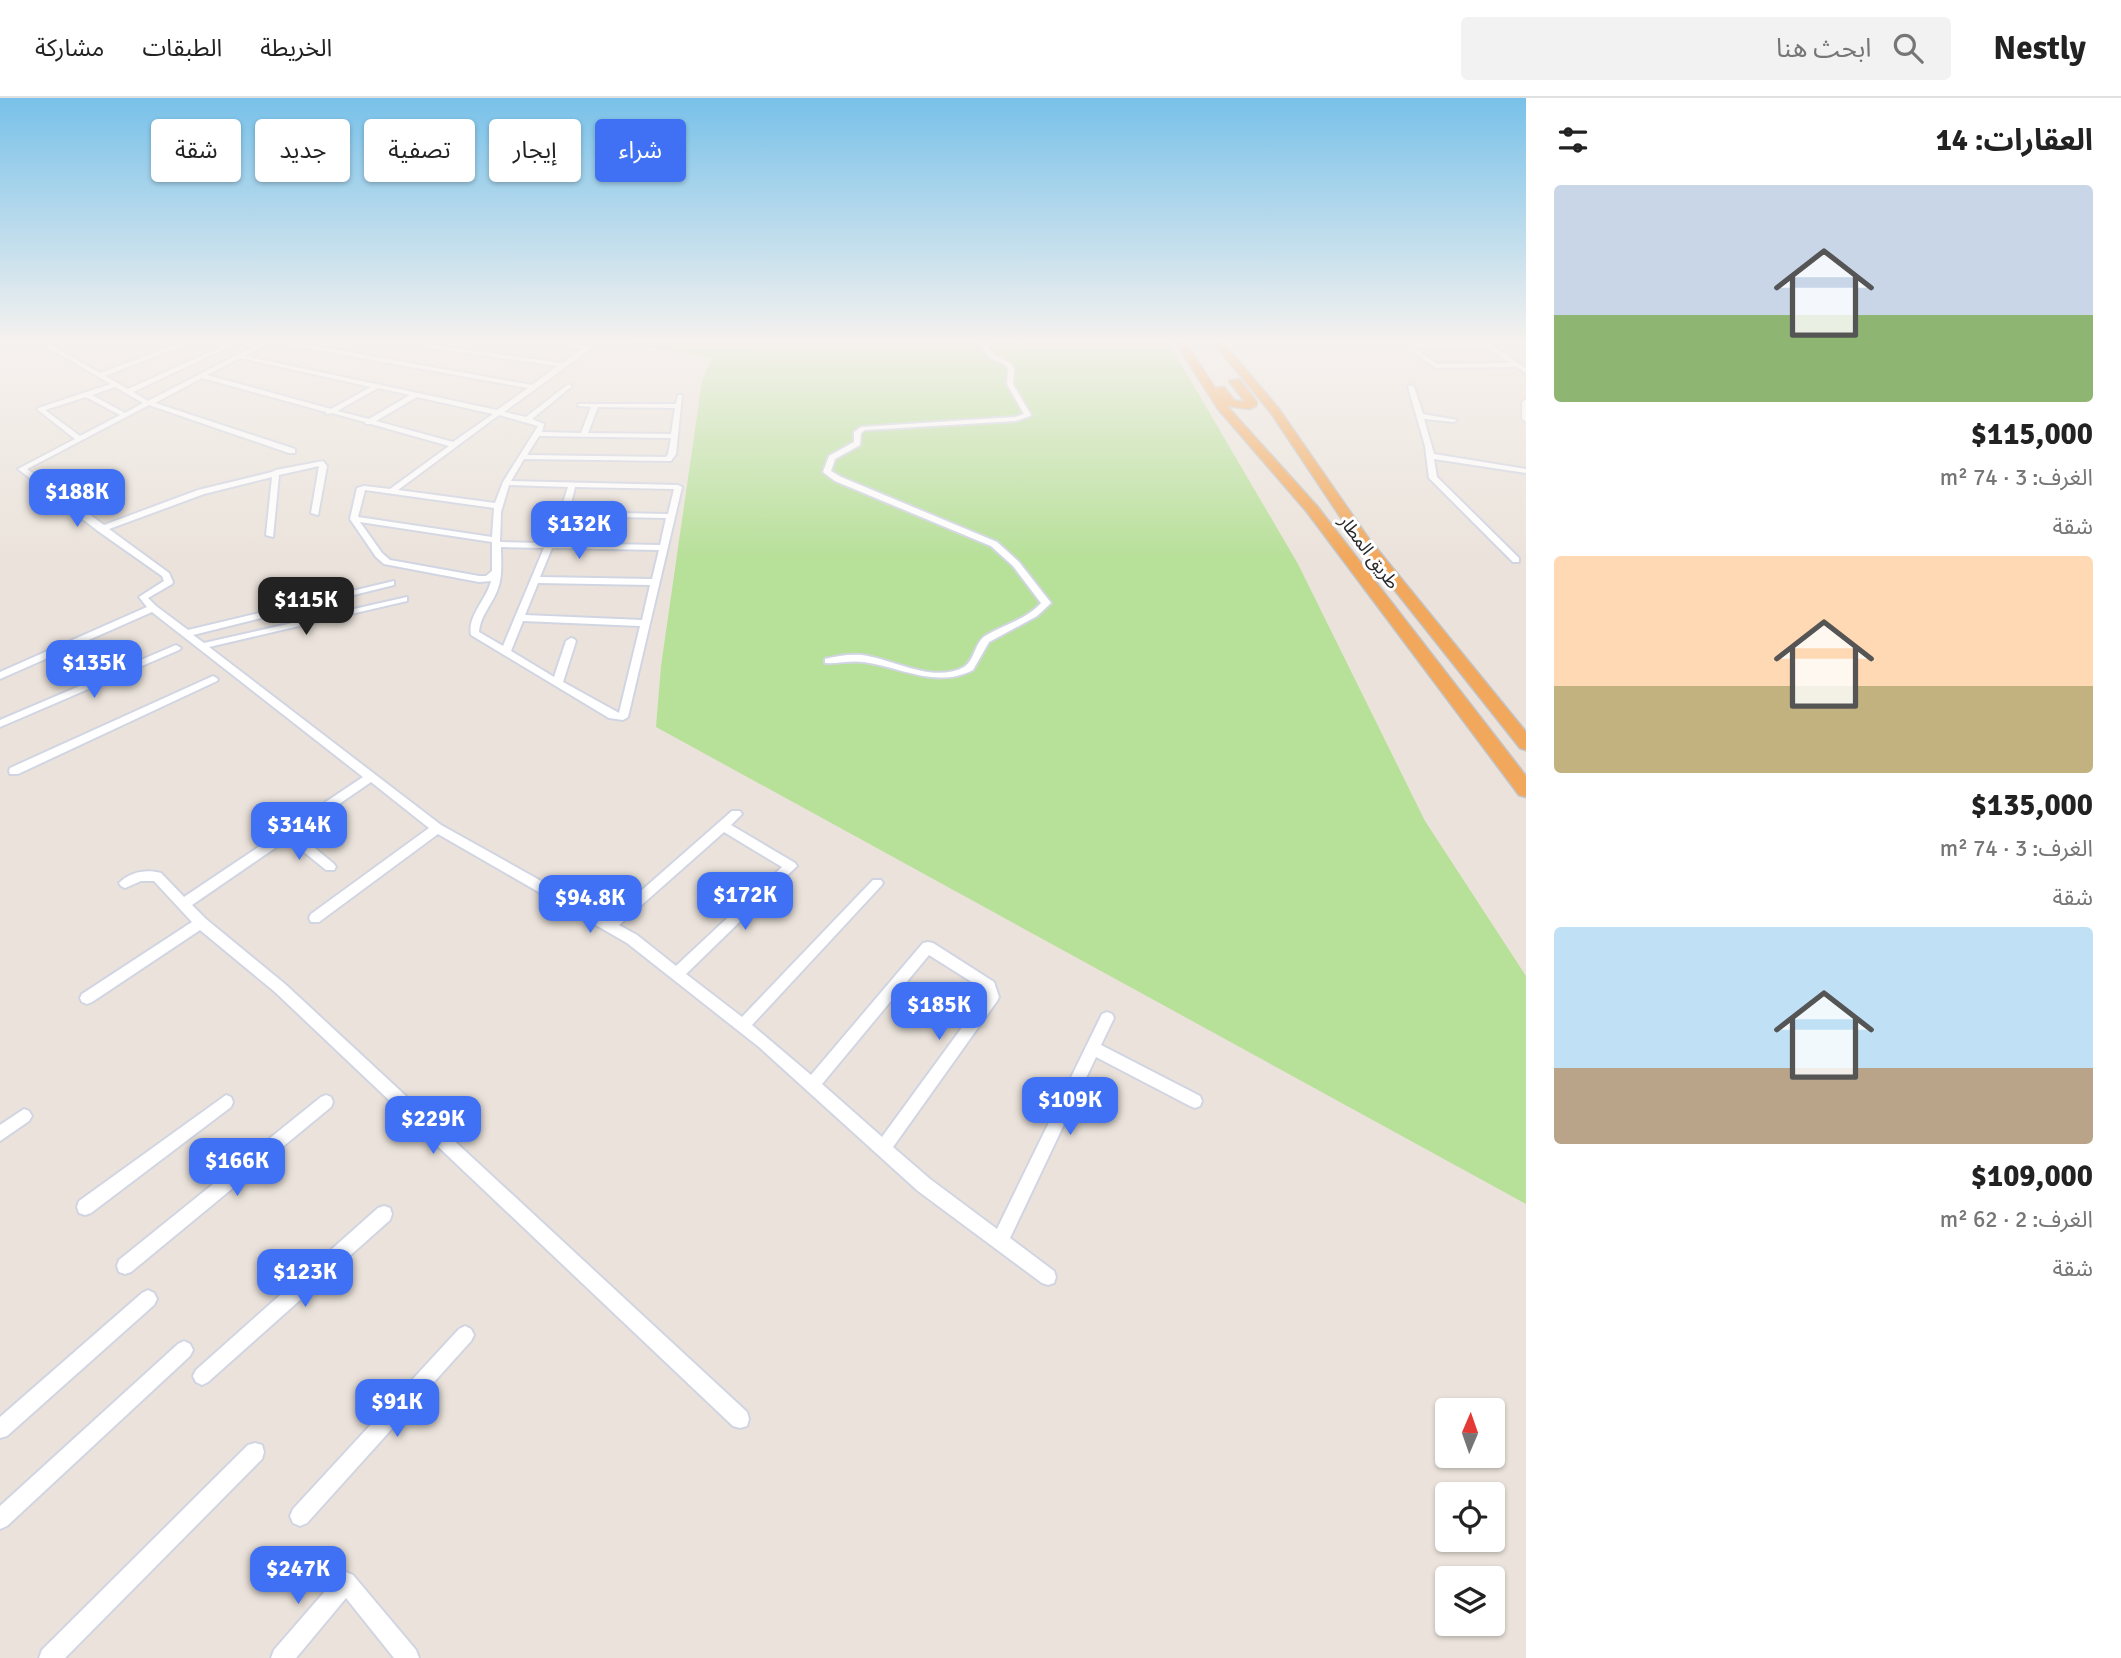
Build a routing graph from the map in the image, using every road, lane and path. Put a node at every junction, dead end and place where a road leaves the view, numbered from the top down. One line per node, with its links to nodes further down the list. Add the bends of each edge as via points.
1 (42, 413): 21 (street)
2 (178, 413): 23 (street)
3 (331, 413): 17 (street)
4 (385, 413): 17 (street)
5 (499, 413): 15 (street); 22 (street)
6 (535, 413): 15 (street)
7 (592, 413): 19 (street)
8 (678, 413): 20 (street)
9 (1027, 413): 55 (street, via 1025,418 863,428 857,443 832,458 827,472 994,544 1046,603 984,642 974,663 965,670 933,676 861,656)
10 (1227, 413): 63 (highway, طريق المطار, via 1312,509)
11 (1276, 413): 60 (highway, طريق المطار, via 1356,532)
12 (1419, 413): 14 (street)
13 (123, 414): 21 (street)
14 (1420, 416): 16 (street); 24 (street)
15 (527, 419): 18 (street, via 542,425)
16 (1454, 420)
17 (368, 423): 22 (street)
18 (538, 434): 19 (street); 25 (street)
19 (584, 434): 20 (street)
20 (675, 436): 25 (street, via 668,459)
21 (78, 438): 36 (street, via 22,469)
22 (455, 445): 30 (street)
23 (292, 451)
24 (1431, 456): 26 (street); 41 (street, via 1430,472 1441,489)
25 (525, 457): 28 (street)
26 (1526, 471)
27 (276, 472): 33 (street, via 323,464); 36 (street, via 201,492); 37 (street)
28 (508, 483): 29 (street); 31 (street)
29 (572, 485): 32 (street); 34 (street, via 678,487)
30 (392, 491): 31 (street); 35 (street, via 362,489)
31 (498, 506): 38 (street)
32 (563, 512): 34 (street); 39 (street)
33 (315, 513)
34 (671, 516): 40 (street)
35 (354, 519): 38 (street); 42 (street, via 387,562 479,579)
36 (101, 528): 47 (street, via 170,579 143,597)
37 (270, 535)
38 (495, 542): 39 (street); 42 (street)
39 (550, 545): 40 (street); 43 (street)
40 (663, 548): 44 (street)
41 (1516, 560)
42 (495, 573): 54 (street, via 493,591 474,633)
43 (535, 580): 44 (street); 48 (street)
44 (655, 582): 49 (street)
45 (391, 583): 50 (street)
46 (404, 599): 52 (street)
47 (153, 608): 50 (street); 56 (street)
48 (519, 618): 49 (street); 54 (street)
49 (646, 622): 58 (street, via 624,718)
50 (185, 634): 52 (street)
51 (571, 641): 58 (street)
52 (201, 646): 62 (street)
53 (176, 648): 59 (street)
54 (505, 653): 58 (street)
55 (828, 661)
56 (0, 676)
57 (213, 679): 61 (street)
58 (557, 684)
59 (0, 724)
60 (1526, 744)
61 (13, 771)
62 (369, 778): 66 (street); 67 (street)
63 (1526, 790)
64 (736, 814): 65 (street)
65 (723, 826): 74 (street); 75 (street, via 791,866)
66 (437, 828): 72 (street); 74 (street)
67 (289, 833): 68 (street); 71 (street)
68 (330, 867)
69 (125, 883): 71 (street, via 140,876 157,876)
70 (877, 883): 78 (street)
71 (183, 904): 73 (street)
72 (315, 918)
73 (201, 923): 76 (street); 96 (street, via 280,988)
74 (610, 926): 75 (street)
75 (677, 974): 78 (street)
76 (87, 998)
77 (1107, 1018): 79 (street)
78 (743, 1025): 80 (street)
79 (1092, 1048): 81 (street); 89 (street)
80 (813, 1084): 86 (street); 86 (street, via 928,947 985,982 992,997)
81 (1195, 1101)
82 (226, 1102): 87 (street)
83 (326, 1102): 90 (street)
84 (24, 1116): 85 (street)
85 (0, 1134)
86 (882, 1149): 89 (street)
87 (85, 1208)
88 (384, 1214): 95 (street)
89 (1000, 1241): 91 (street)
90 (125, 1266)
91 (1048, 1277)
92 (148, 1299): 97 (street)
93 (465, 1335): 99 (street)
94 (184, 1350): 100 (street)
95 (202, 1376)
96 (740, 1419)
97 (0, 1429)
98 (255, 1452): 101 (street)
99 (300, 1516)
100 (0, 1520)
101 (50, 1658)
102 (282, 1658): 103 (street, via 345,1581)
103 (408, 1658)

